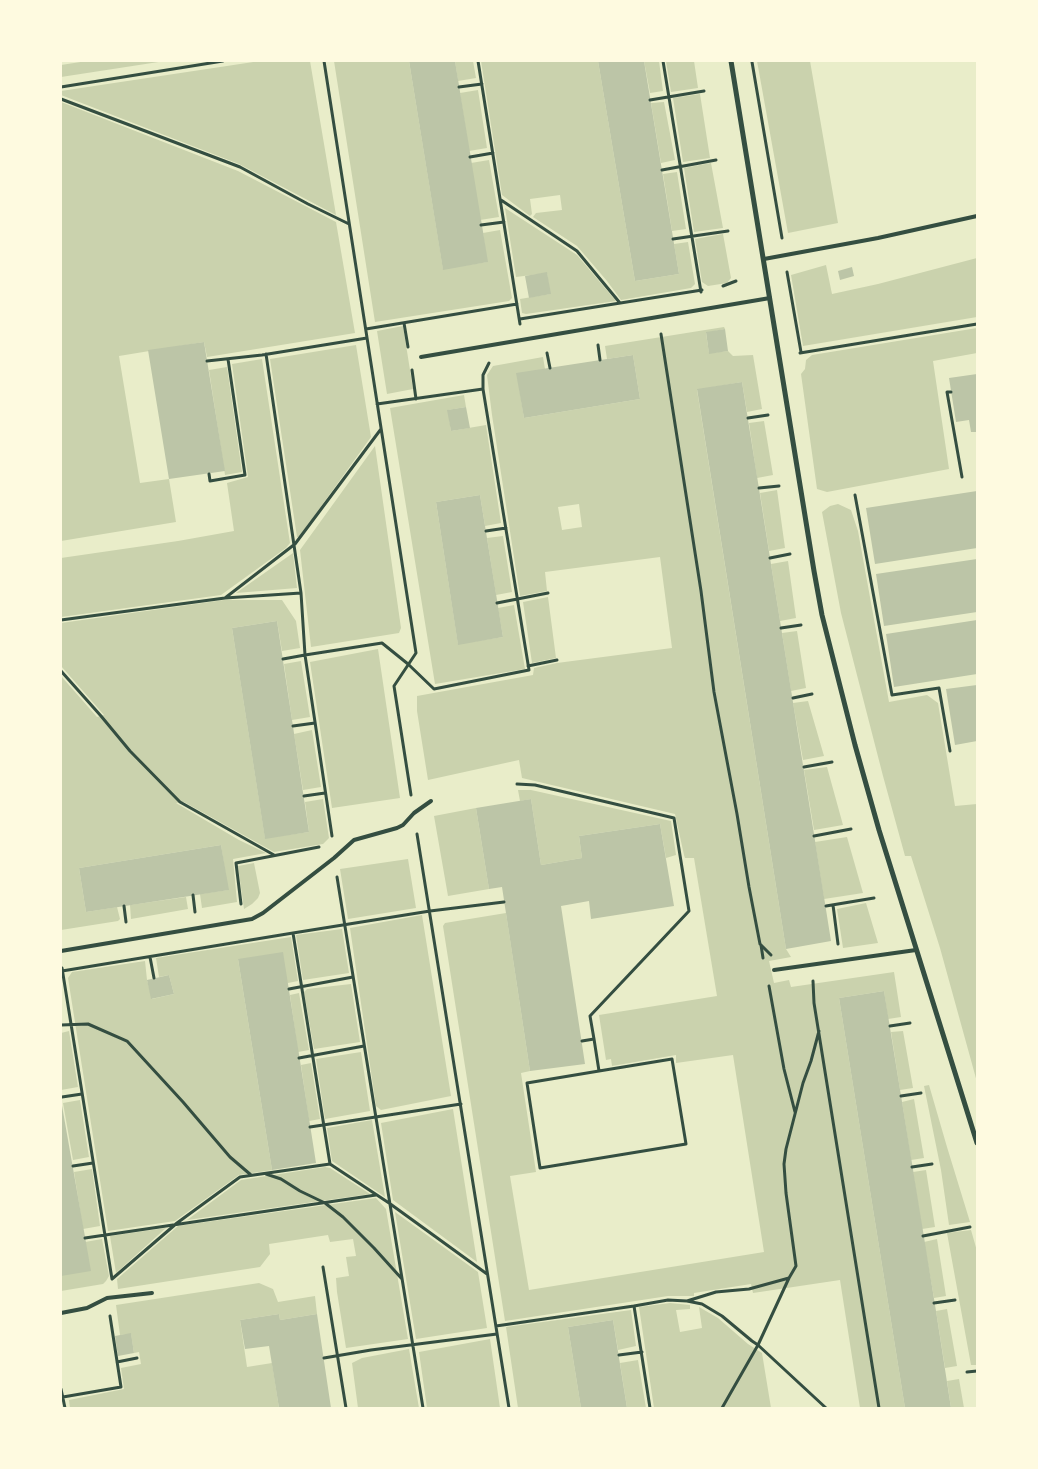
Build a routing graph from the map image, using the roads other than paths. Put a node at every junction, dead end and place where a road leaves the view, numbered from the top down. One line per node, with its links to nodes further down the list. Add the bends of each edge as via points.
1 (731, 61): 3 (street)
2 (977, 216): 3 (lane)
3 (764, 260): 4 (street)
4 (770, 298): 5 (lane); 7 (street, via 822,615 871,802)
5 (421, 357)
6 (431, 801): 8 (lane, via 403,825 354,840 252,919)
7 (916, 950): 9 (lane); 10 (street)
8 (61, 951)
9 (774, 970)
10 (977, 1143)
11 (152, 1293): 12 (lane, via 107,1298 87,1308)
12 (61, 1313)

